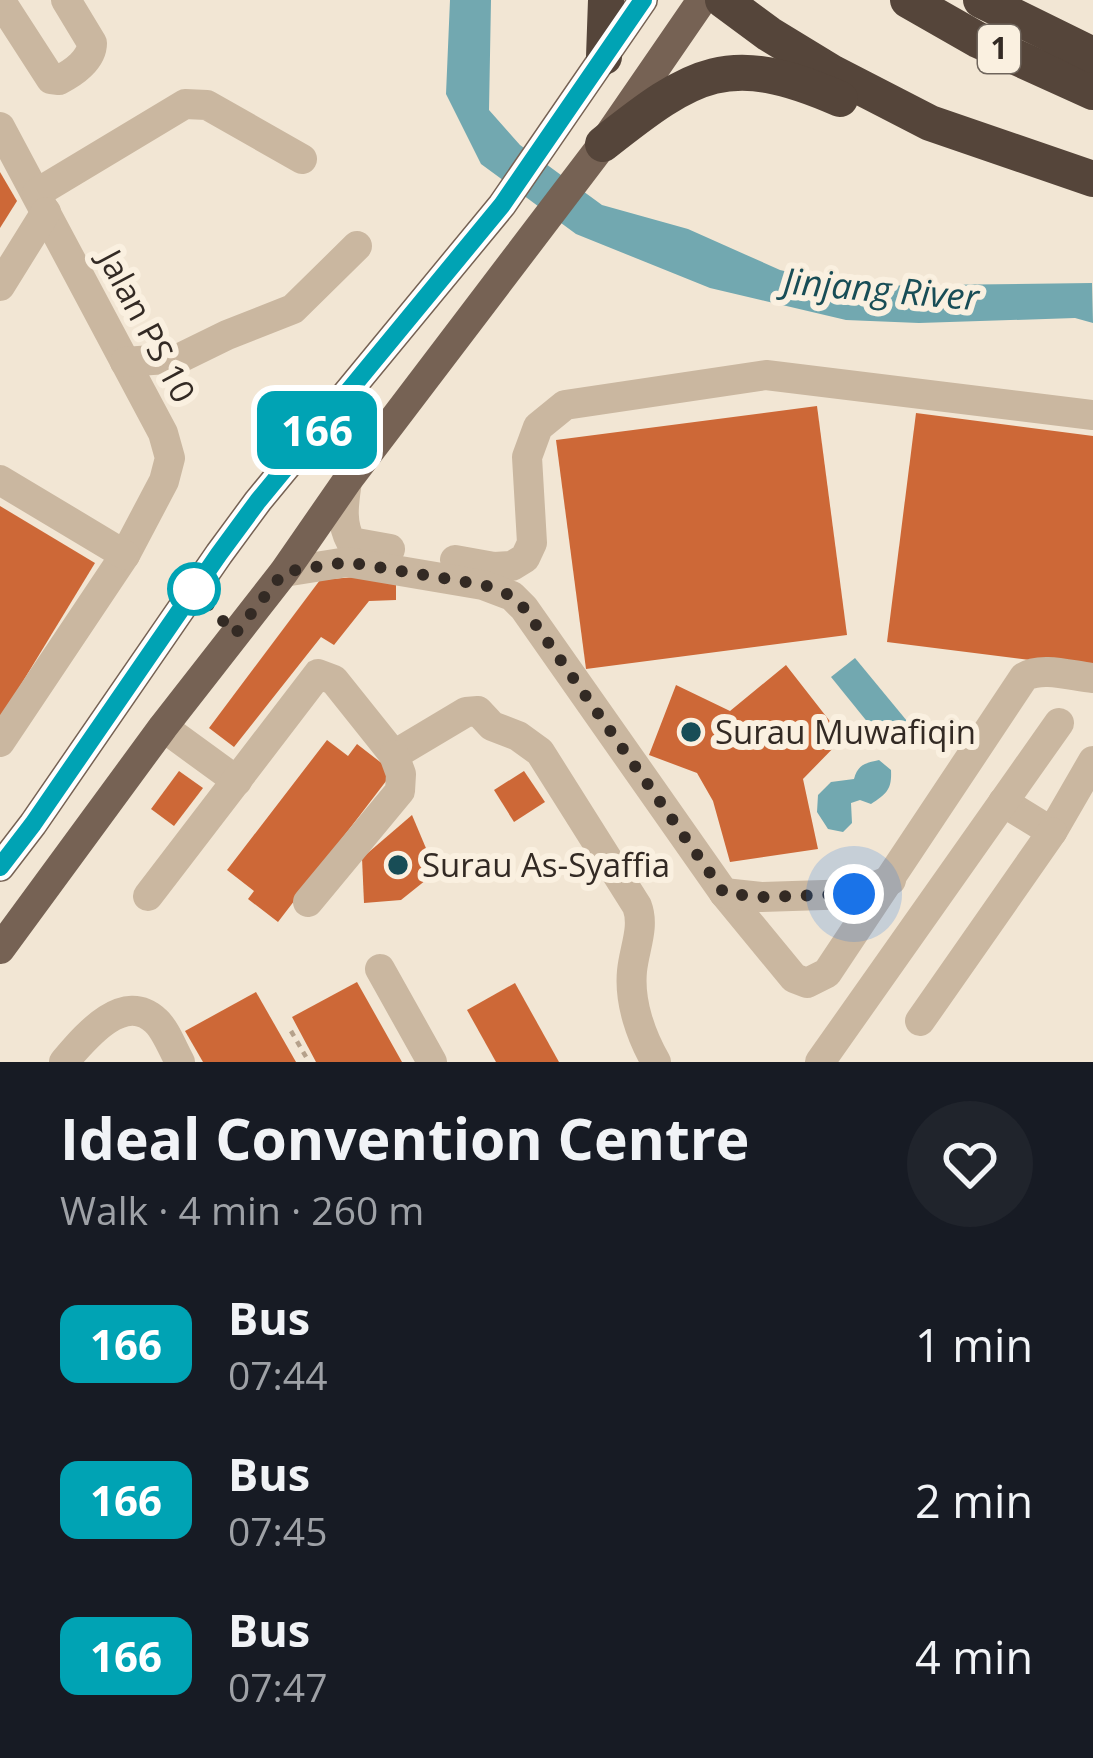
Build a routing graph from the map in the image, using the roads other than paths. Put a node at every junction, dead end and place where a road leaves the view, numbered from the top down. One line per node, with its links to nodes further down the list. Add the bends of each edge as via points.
1 (66, 0): 8 (street, via 92,51 59,80)
2 (606, 0): 10 (highway)
3 (643, 0): 10 (main road)
4 (702, 0): 14 (main road)
5 (723, 0): 12 (highway, via 817,64)
6 (908, 0): 11 (highway, 1)
7 (981, 0): 9 (highway, 1)
8 (0, 1)
9 (1093, 55)
10 (604, 57): 36 (main road, via 502,205 258,501)
11 (1093, 92)
12 (930, 123): 14 (highway, via 863,110 785,77 736,73 682,87); 16 (highway)
13 (0, 127): 17 (street, Jalan PS 10)
14 (603, 144): 23 (main road)
15 (302, 159): 17 (street, via 207,105 185,104)
16 (1093, 179)
17 (42, 202): 19 (street); 20 (street, Jalan PS 10)
18 (357, 246): 20 (street, via 293,309 180,358)
19 (0, 286)
20 (124, 362): 24 (street, Jalan PS 10, via 170,458)
21 (1093, 415): 27 (street, via 766,375 565,405 538,427 527,457 532,544 525,558)
22 (0, 480): 24 (street)
23 (347, 481): 25 (street, via 351,542); 26 (main road)
24 (125, 555): 31 (street, Jalan PS 10)
25 (445, 568): 26 (street, via 347,562); 27 (street)
26 (284, 572): 30 (main road)
27 (489, 576): 41 (street, via 524,608)
28 (1093, 678): 40 (street, via 1041,671 1024,677)
29 (1059, 723): 35 (street)
30 (163, 728): 34 (street); 44 (main road)
31 (0, 742)
32 (394, 755): 34 (street, via 334,680 318,674); 43 (street, via 400,790); 50 (street, via 478,711 540,752 637,906 642,920 631,975 636,1016)
33 (1093, 761): 37 (street)
34 (237, 781): 42 (street)
35 (1003, 802): 37 (street); 51 (street)
36 (33, 824): 38 (main road); 39 (main road)
37 (1052, 832): 46 (street)
38 (0, 836)
39 (0, 867): 44 (main road, via 17,893)
40 (891, 880): 41 (street, via 854,894); 41 (street, via 827,973 807,983 794,978)
41 (724, 893)
42 (148, 896)
43 (308, 902)
44 (7, 940)
45 (380, 969): 49 (street)
46 (920, 1021)
47 (64, 1062): 48 (street, via 114,1014 138,1012 156,1020)
48 (180, 1062)
49 (432, 1062)
50 (656, 1062)
51 (820, 1062)

